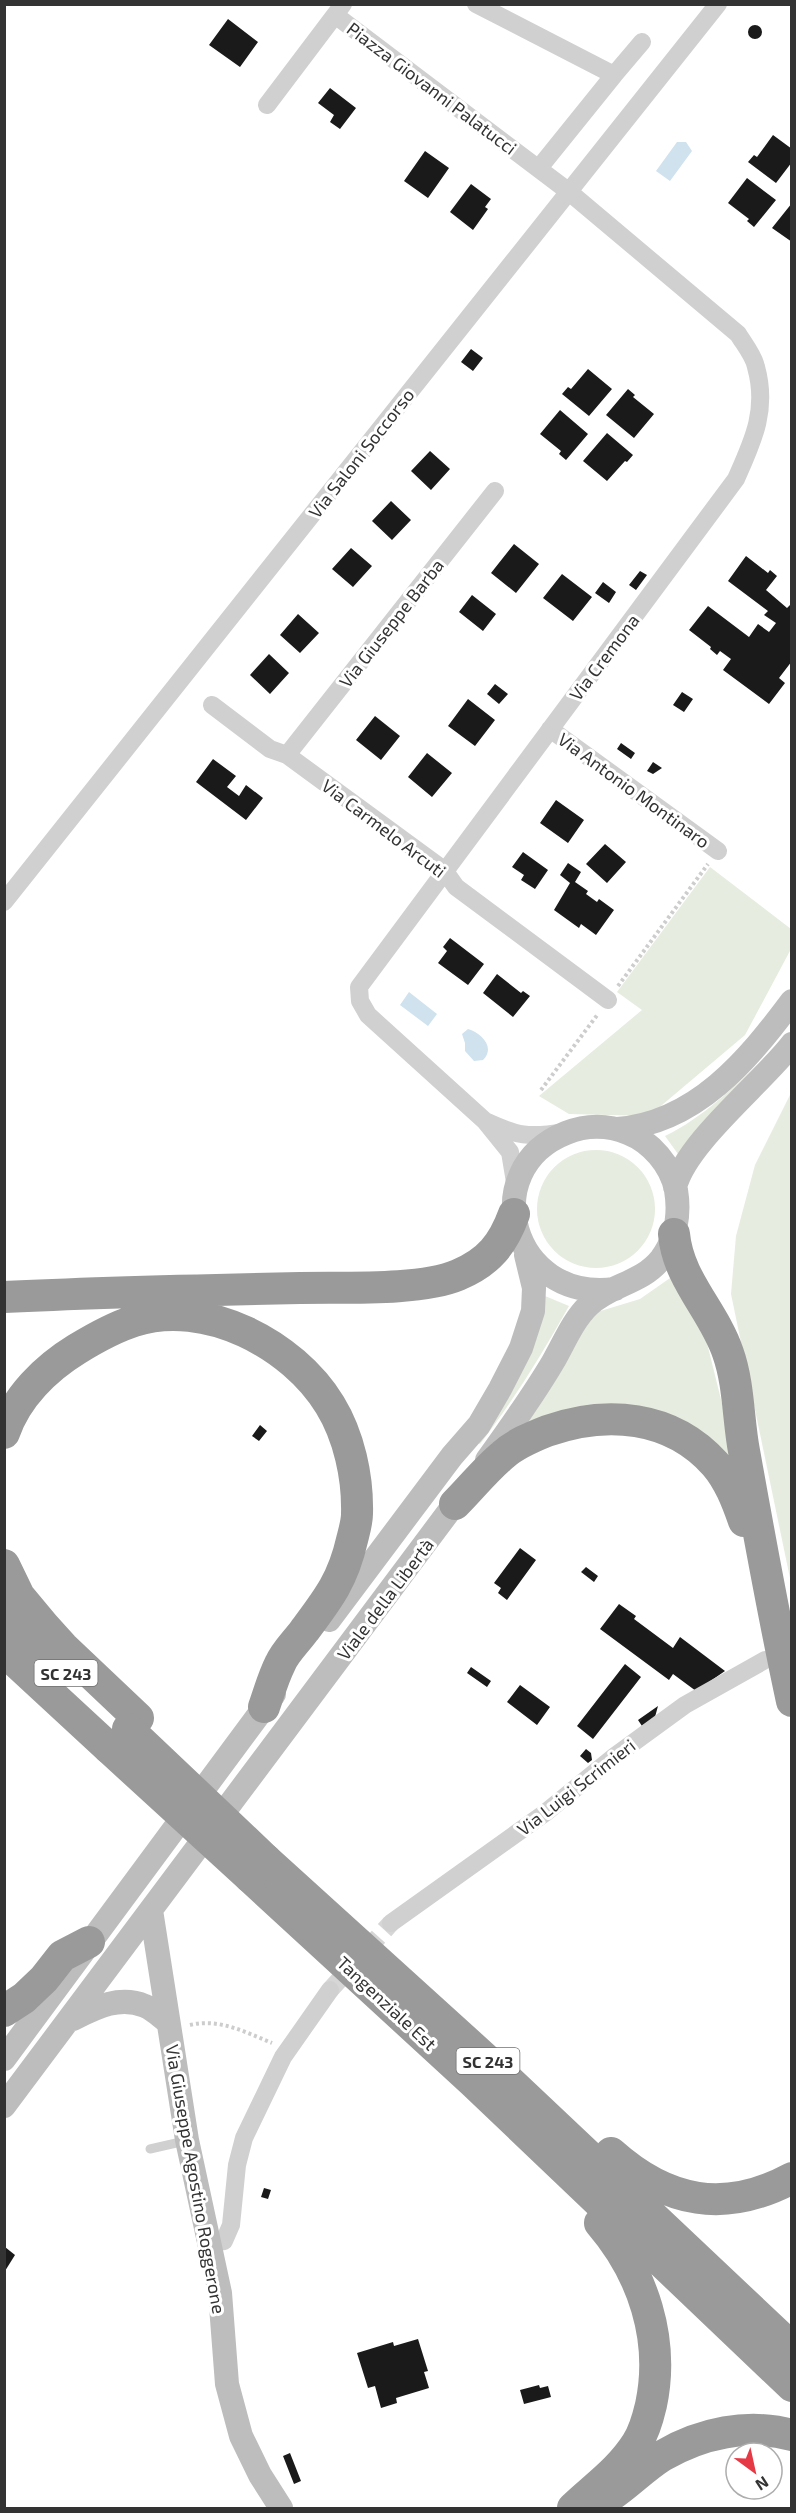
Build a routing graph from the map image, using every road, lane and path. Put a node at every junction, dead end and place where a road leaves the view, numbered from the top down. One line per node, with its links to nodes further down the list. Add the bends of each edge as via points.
1 (476, 4): 5 (street)
2 (718, 4): 8 (street, Via Saloni Soccorso)
3 (339, 10): 6 (street); 7 (street, Piazza Giovanni Palatucci)
4 (642, 42): 5 (street)
5 (614, 75): 7 (street)
6 (267, 105)
7 (539, 168): 8 (street, Piazza Giovanni Palatucci)
8 (568, 191): 11 (street, Via Cremona, via 738,334 756,365 761,400 757,433 736,479); 15 (street, Via Saloni Soccorso)
9 (495, 490): 12 (street, Via Giuseppe Barba)
10 (212, 705): 12 (street, Via Carmelo Arcuti, via 270,749)
11 (550, 729): 13 (street, Via Antonio Montinaro); 14 (street, Via Cremona)
12 (287, 755): 14 (street, Via Carmelo Arcuti)
13 (718, 851): 16 (path)
14 (444, 870): 16 (street, Via Carmelo Arcuti, via 456,887); 20 (street, Via Cremona, via 359,987 360,1001 368,1015)
15 (4, 902)
16 (608, 1000): 19 (path)
17 (790, 1003): 21 (main road, Viale della Libertà, via 751,1054 704,1096 652,1124)
18 (792, 1044): 23 (main road, Viale della Libertà, via 696,1151 679,1172)
19 (541, 1090)
20 (485, 1121): 22 (street, Via Cremona, via 529,1136); 24 (street, Via Cremona, via 510,1152)
21 (617, 1130): 22 (main road, Viale della Libertà, via 588,1127); 23 (main road, Viale della Libertà, via 654,1150)
22 (572, 1131): 24 (main road, Viale della Libertà, via 537,1152 521,1176)
23 (675, 1187): 25 (main road, Viale della Libertà, via 678,1205)
24 (515, 1202): 26 (main road, Viale della Libertà); 28 (highway, via 504,1240 496,1250 470,1268 439,1280 390,1286)
25 (674, 1234): 27 (main road, Viale della Libertà, via 648,1272); 32 (highway, via 689,1283 729,1353)
26 (523, 1246): 27 (main road, Viale della Libertà, via 537,1266 556,1281 585,1290); 38 (main road, Viale della Libertà, via 534,1288 533,1311 521,1348 500,1389 479,1425)
27 (615, 1289): 30 (main road, Viale della Libertà, via 589,1305 574,1323 525,1407)
28 (4, 1297)
29 (4, 1433): 38 (highway, via 27,1391 60,1360 135,1320 168,1316 209,1319 279,1349 307,1376 330,1404 345,1438 355,1474 358,1515 335,1590 280,1663)
30 (455, 1504): 32 (highway, via 504,1454 566,1424 600,1418 668,1430 694,1445 716,1465 733,1491); 42 (main road, Viale della Libertà)
31 (4, 1565): 39 (highway, via 19,1596 78,1662)
32 (773, 1614): 37 (highway)
33 (4, 1617): 39 (highway, SC 243)
34 (4, 1650): 39 (highway, SC 243)
35 (765, 1660): 43 (street, Via Luigi Scrimieri, via 685,1705 545,1814)
36 (4, 1670): 39 (highway)
37 (792, 1701)
38 (264, 1707): 41 (main road, Viale della Libertà)
39 (119, 1738): 40 (highway, bridge, via 155,1808); 40 (highway, bridge, via 189,1768)
40 (223, 1837): 51 (highway, Tangenziale Est / SC 243, bridge)
41 (127, 1891): 42 (main road); 44 (main road, Viale della Libertà)
42 (151, 1910): 47 (main road, Viale della Libertà); 48 (main road, Via Giuseppe Agostino Roggerone)
43 (391, 1923)
44 (89, 1942): 46 (highway, via 62,1956 24,1998); 50 (main road, Viale della Libertà)
45 (330, 1990): 49 (street)
46 (4, 2011)
47 (68, 2021): 48 (main road, via 99,2006 123,2001 145,2006); 52 (main road, Viale della Libertà)
48 (168, 2022): 49 (path, via 186,2026 207,2021 272,2043); 53 (main road, Via Giuseppe Agostino Roggerone)
49 (296, 2038): 56 (street, via 244,2139 237,2165 231,2225 224,2241)
50 (4, 2059)
51 (482, 2073): 55 (highway, via 550,2098 628,2168 649,2181 694,2198 743,2198); 57 (highway, Tangenziale Est / SC 243); 58 (highway, Tangenziale Est / SC 243); 61 (highway, via 509,2134 618,2245 645,2301 654,2333 653,2393 638,2442 603,2484)
52 (4, 2106)
53 (187, 2140): 54 (lane); 56 (main road, Via Giuseppe Agostino Roggerone)
54 (150, 2149)
55 (792, 2178)
56 (211, 2243): 60 (main road, Via Giuseppe Agostino Roggerone, via 220,2293 227,2384 241,2436)
57 (792, 2348)
58 (792, 2386)
59 (792, 2435): 62 (highway, via 746,2429 692,2442 662,2456)
60 (281, 2508)
61 (573, 2508)
62 (589, 2508)

